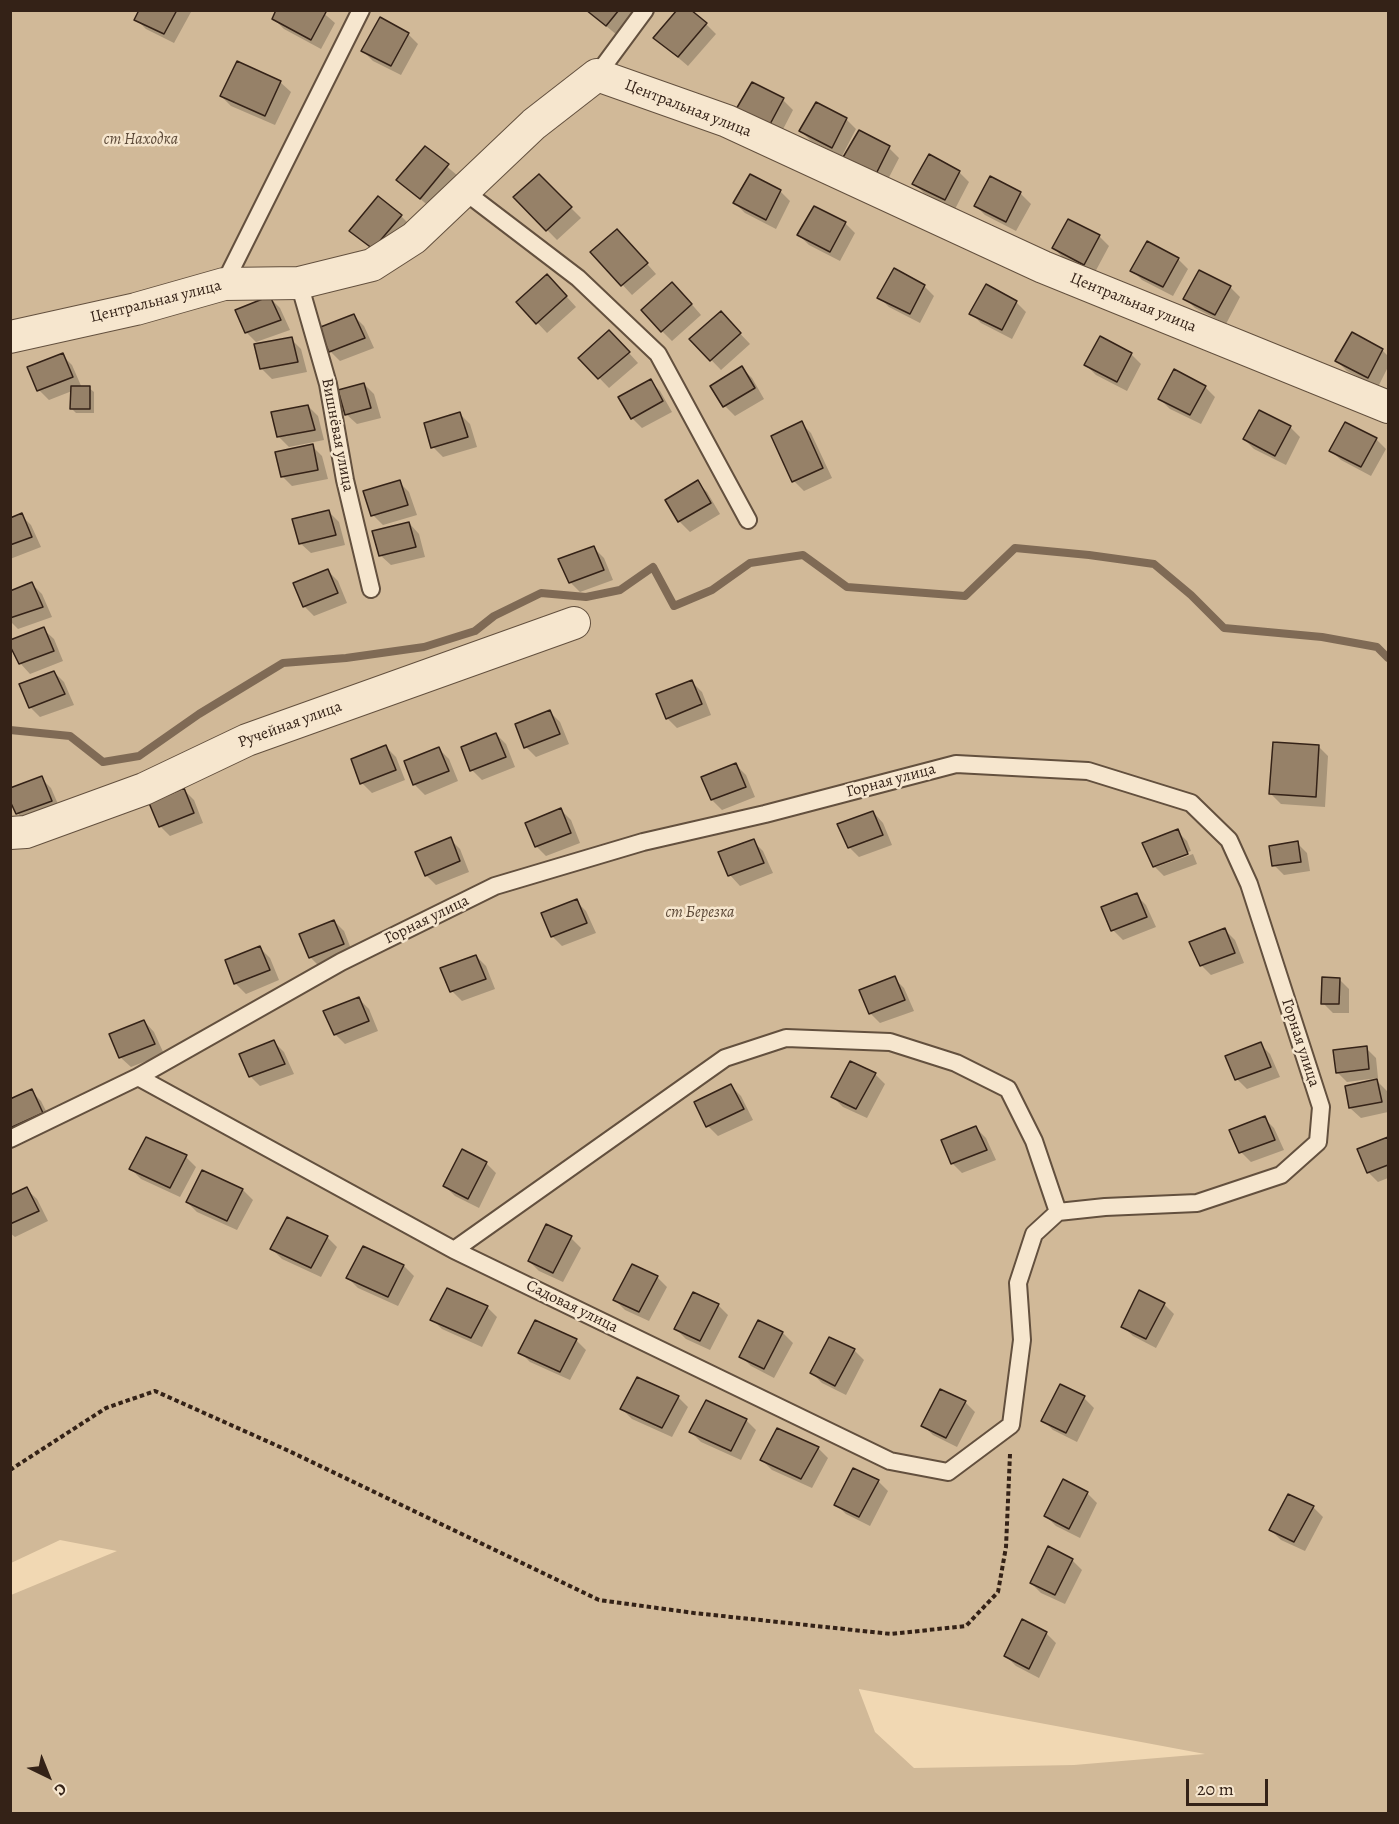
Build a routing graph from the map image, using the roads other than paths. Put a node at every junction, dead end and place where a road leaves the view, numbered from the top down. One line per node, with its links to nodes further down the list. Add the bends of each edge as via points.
1 (361, 10): 6 (lane)
2 (645, 10): 3 (lane)
3 (597, 75): 4 (street, Центральная улица, via 534,124); 8 (street, Центральная улица, via 727,122 1043,267)
4 (464, 191): 5 (street, Центральная улица, via 414,238 372,265); 9 (lane, via 578,278 658,354)
5 (299, 283): 6 (street, Центральная улица); 10 (lane, Вишнёвая улица, via 328,384 345,480)
6 (225, 284): 7 (street, Центральная улица)
7 (10, 337)
8 (1389, 407)
9 (748, 520)
10 (371, 589)
11 (574, 623): 12 (street, Ручейная улица, via 247,740 144,789 26,832)
12 (10, 833)
13 (138, 1077): 14 (lane, Горная улица); 15 (lane, Горная улица, via 341,963 495,886 643,842 956,764 1088,771 1191,803 1229,840 1249,884 1321,1107 1318,1142 1281,1175 1197,1203); 16 (lane, Садовая улица)
14 (10, 1139)
15 (1058, 1212): 16 (lane, via 1034,1141 1008,1089 956,1063 890,1042 786,1038 725,1058); 16 (lane, Садовая улица, via 1034,1234 1018,1282 1022,1340 1011,1425 948,1472 890,1461)
16 (454, 1250)

